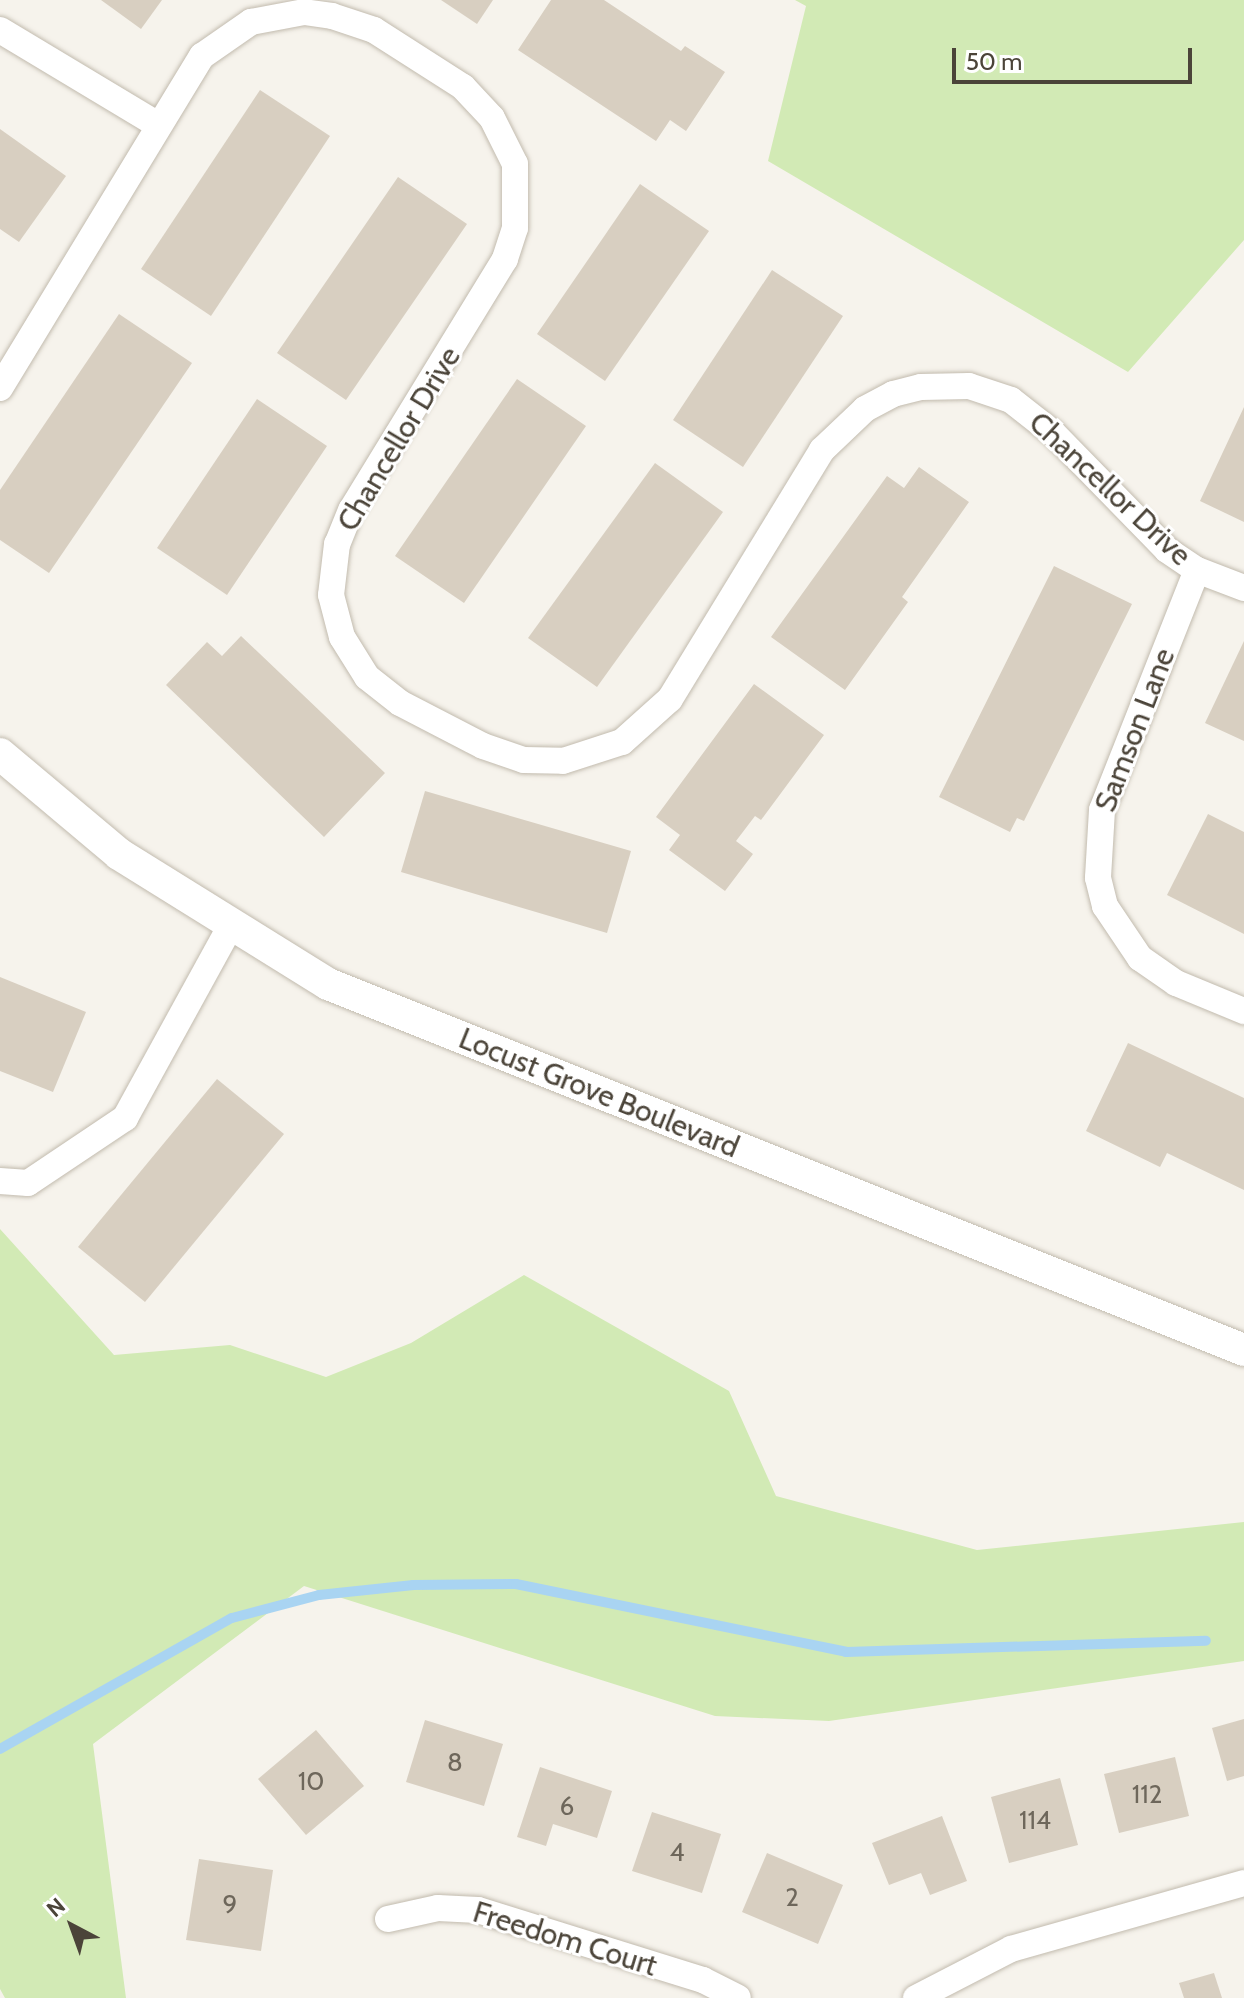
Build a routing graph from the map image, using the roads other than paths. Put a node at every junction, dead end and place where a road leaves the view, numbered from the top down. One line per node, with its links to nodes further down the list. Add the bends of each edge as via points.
1 (0, 30): 2 (street)
2 (158, 125): 3 (street, Chancellor Drive); 4 (street, Chancellor Drive, via 188,74 230,32 251,22 304,12 354,21 387,38 463,87 505,141 515,164 518,195 505,259 351,510 337,544 331,595 342,637 367,677 407,707 483,746 513,758 553,762 598,753 640,730 670,699 822,450 865,409 908,390 969,386 1011,400 1053,433 1146,531)
3 (0, 388)
4 (1197, 570): 5 (street, Chancellor Drive); 8 (street, Samson Lane, via 1102,810 1098,878 1105,906 1140,958 1176,983)
5 (1244, 588)
6 (0, 754): 7 (street, Locust Grove Boulevard, via 119,854)
7 (230, 927): 9 (street, via 125,1118 28,1183); 10 (street, Locust Grove Boulevard, via 328,984)
8 (1244, 1011)
9 (0, 1181)
10 (1244, 1350)
11 (1244, 1883): 14 (street, via 1011,1949)
12 (388, 1919): 13 (street, Freedom Court, via 438,1908 478,1910 703,1980)
13 (738, 1998)
14 (916, 1998)

